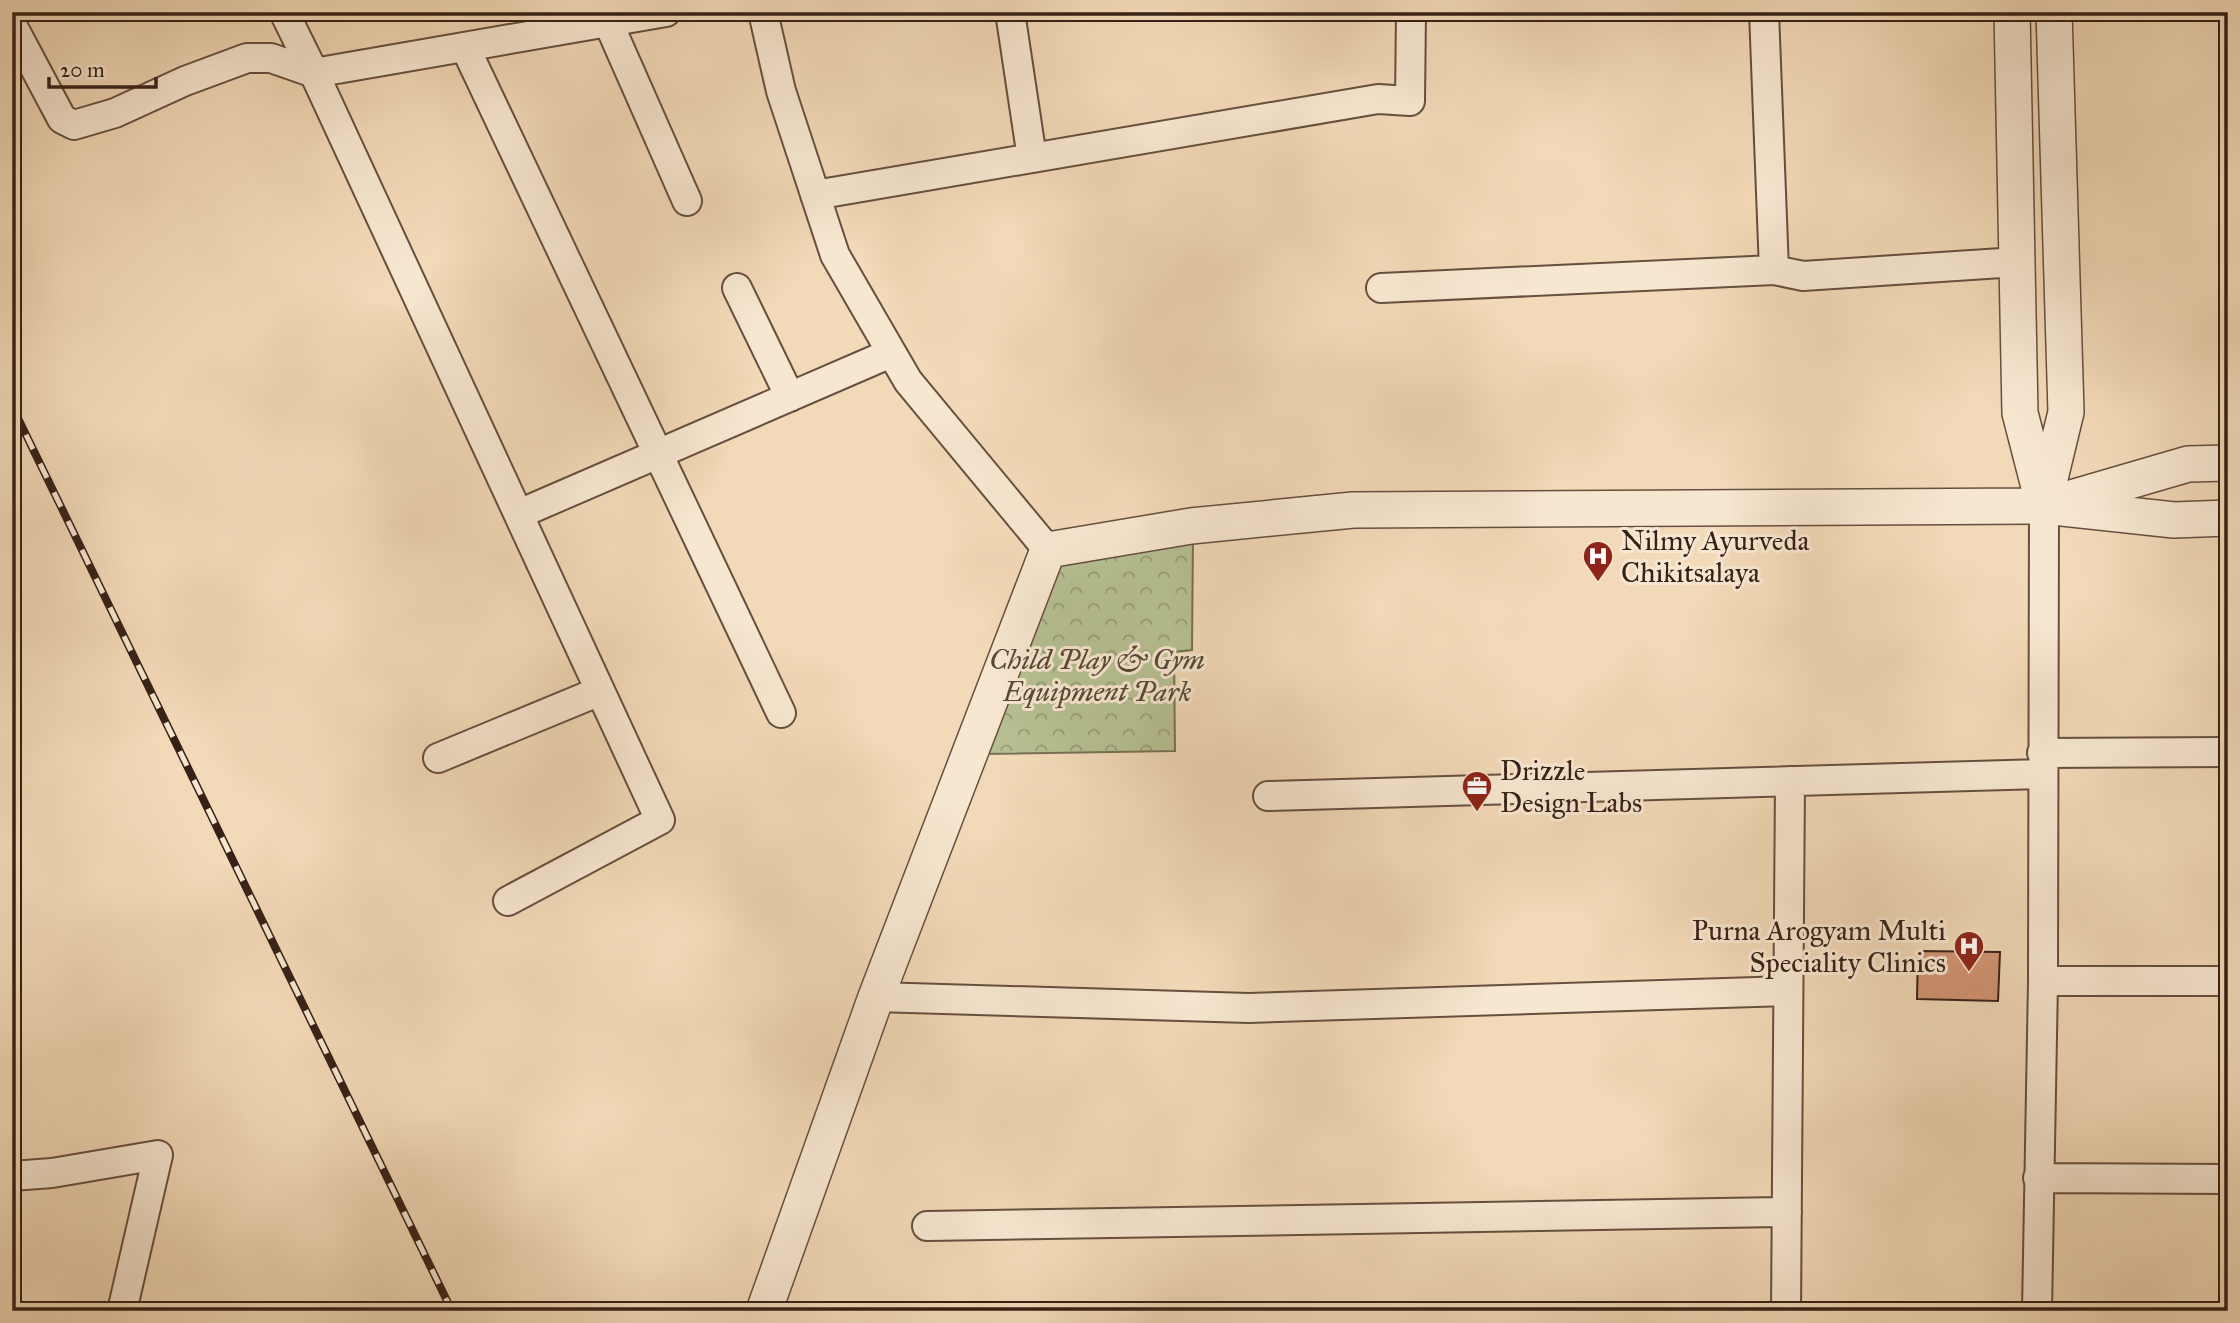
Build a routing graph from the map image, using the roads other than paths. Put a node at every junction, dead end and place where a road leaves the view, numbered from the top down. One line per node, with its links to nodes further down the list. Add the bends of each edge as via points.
1 (284, 12): 12 (street)
2 (666, 12): 9 (street)
3 (763, 12): 14 (street, via 781,91)
4 (1010, 12): 13 (street)
5 (1411, 12): 13 (street, via 1410,101 1378,99)
6 (1764, 12): 17 (street)
7 (2012, 12): 16 (street)
8 (2054, 12): 24 (street, via 2066,412)
9 (608, 22): 11 (street); 15 (street)
10 (12, 25): 12 (street, via 62,119 74,125 115,113 247,58 271,58)
11 (465, 47): 12 (street); 22 (street)
12 (314, 73): 25 (street)
13 (1032, 158): 14 (street)
14 (815, 195): 20 (street, via 835,255)
15 (687, 201)
16 (2017, 262): 17 (street, via 1803,276); 24 (street, via 2020,413)
17 (1774, 271): 19 (street)
18 (737, 288): 21 (street)
19 (1381, 288)
20 (891, 353): 21 (street); 27 (street, via 908,381)
21 (790, 397): 22 (street)
22 (658, 454): 25 (street); 29 (street)
23 (2228, 463): 24 (street, via 2188,464)
24 (2044, 506): 26 (street, via 2174,520); 27 (street, via 1353,510 1191,526); 32 (street)
25 (519, 514): 28 (street)
26 (2228, 518)
27 (1048, 550): 39 (street)
28 (600, 691): 31 (street); 35 (street, via 660,820)
29 (781, 713)
30 (2228, 752): 32 (street)
31 (438, 758)
32 (2042, 763): 33 (street); 36 (street)
33 (1790, 781): 34 (street); 38 (street)
34 (1268, 796)
35 (508, 901)
36 (2043, 981): 37 (street); 41 (street)
37 (2228, 981)
38 (1788, 991): 39 (street, via 1249,1008); 43 (street)
39 (876, 997): 46 (street)
40 (12, 1176): 45 (street, via 158,1155)
41 (2038, 1178): 42 (street); 48 (street)
42 (2228, 1179)
43 (1787, 1212): 44 (street); 47 (street)
44 (927, 1226)
45 (122, 1311)
46 (764, 1311)
47 (1786, 1311)
48 (2037, 1311)

